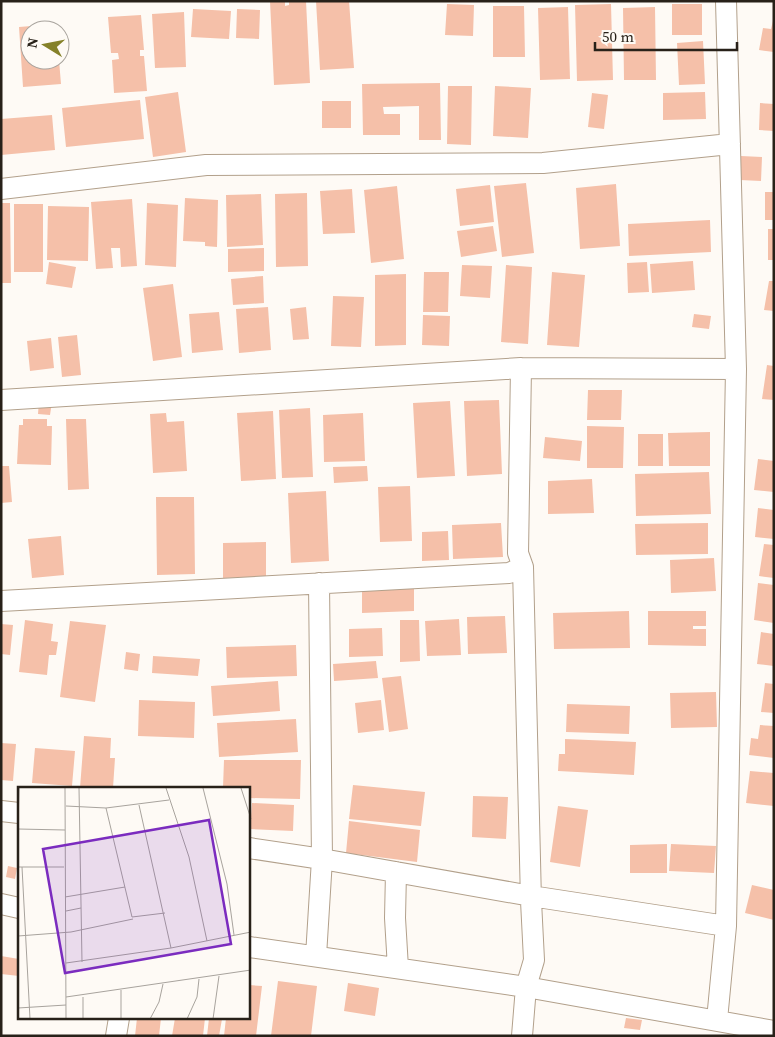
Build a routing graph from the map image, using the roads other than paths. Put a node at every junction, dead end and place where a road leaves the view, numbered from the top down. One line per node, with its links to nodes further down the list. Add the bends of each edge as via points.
1 (726, 1): 2 (street)
2 (730, 144): 3 (street, via 543,162 206,165); 5 (street)
3 (1, 189)
4 (521, 368): 5 (street); 6 (street); 7 (street, via 518,553)
5 (736, 368): 18 (street)
6 (1, 400)
7 (523, 568): 8 (street, via 509,573); 15 (street)
8 (320, 583): 9 (street); 13 (street)
9 (1, 601)
10 (1, 811): 11 (street)
11 (18, 813)
12 (250, 848): 13 (street)
13 (322, 859): 14 (street); 20 (street)
14 (396, 872): 15 (street); 21 (street)
15 (531, 896): 18 (street); 22 (street, via 534,960)
16 (1, 904): 17 (street)
17 (18, 908)
18 (726, 926): 24 (street)
19 (250, 947): 20 (street)
20 (316, 956): 21 (street)
21 (398, 968): 22 (street)
22 (526, 987): 24 (street); 27 (street)
23 (119, 1020): 26 (street)
24 (716, 1020): 25 (street)
25 (774, 1031)
26 (116, 1036)
27 (522, 1036)

